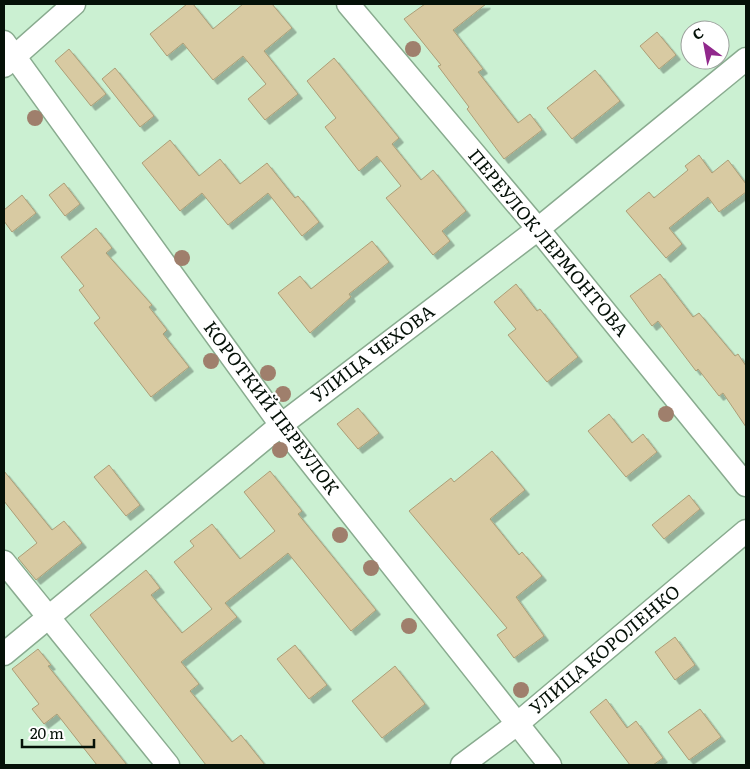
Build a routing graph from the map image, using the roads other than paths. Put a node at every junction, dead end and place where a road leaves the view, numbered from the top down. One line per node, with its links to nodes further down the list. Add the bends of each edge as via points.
1 (74, 4): 3 (street)
2 (348, 4): 5 (street, ПЕРЕУЛОК ЛЕРМОНТОВА)
3 (8, 55): 6 (street, КОРОТКИЙ ПЕРЕУЛОК)
4 (746, 59): 5 (street, УЛИЦА ЧЕХОВА)
5 (538, 229): 6 (street, УЛИЦА ЧЕХОВА); 7 (street, ПЕРЕУЛОК ЛЕРМОНТОВА)
6 (281, 425): 10 (street, УЛИЦА ЧЕХОВА); 12 (street, КОРОТКИЙ ПЕРЕУЛОК)
7 (746, 484)
8 (746, 532): 12 (street, УЛИЦА КОРОЛЕНКО)
9 (4, 562): 10 (street)
10 (48, 617): 11 (street, УЛИЦА ЧЕХОВА); 13 (street)
11 (4, 654)
12 (517, 724): 14 (street, УЛИЦА КОРОЛЕНКО); 15 (street, КОРОТКИЙ ПЕРЕУЛОК)
13 (168, 765)
14 (462, 765)
15 (550, 765)

